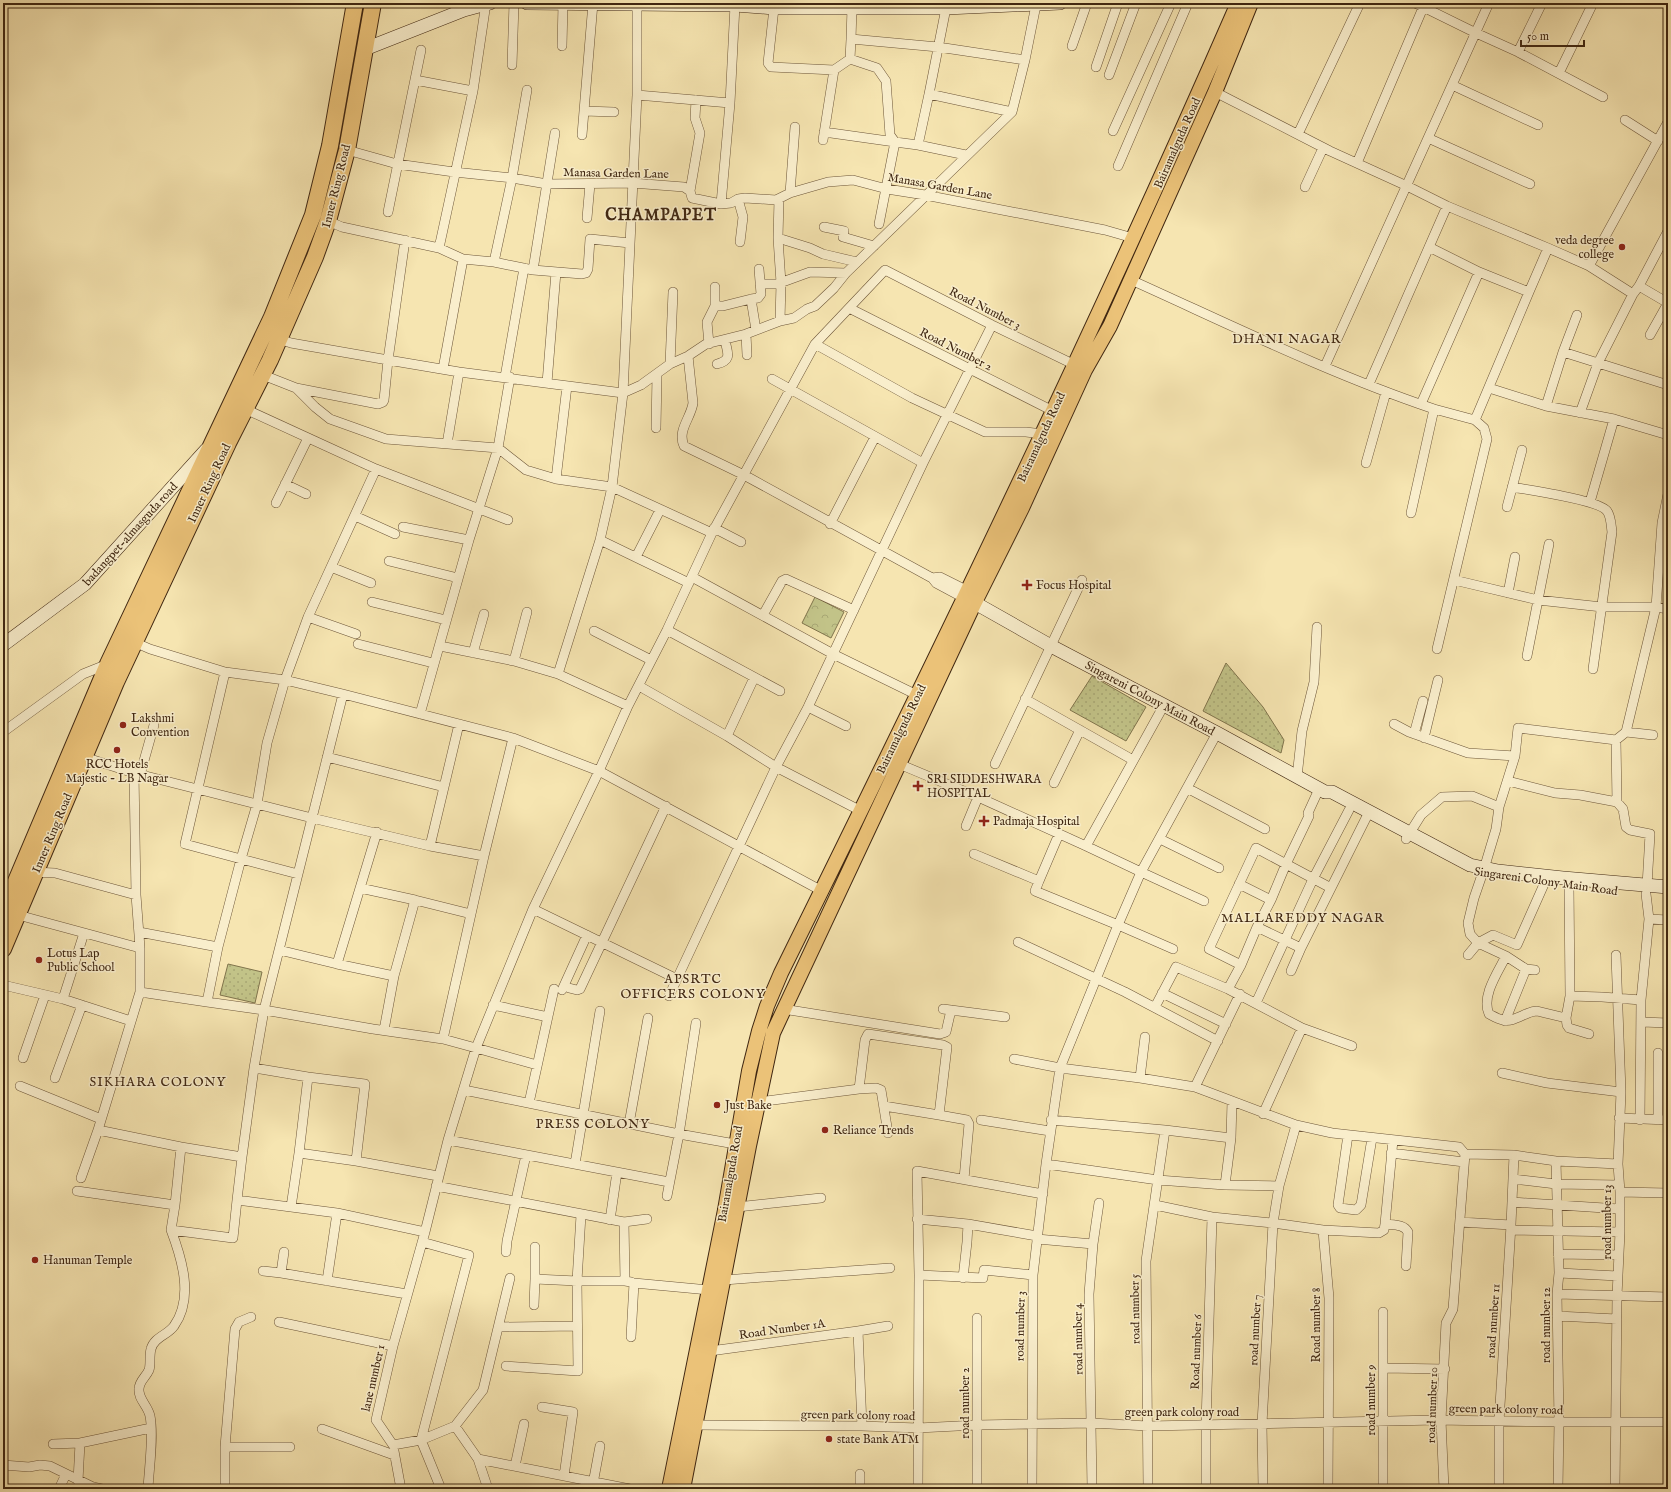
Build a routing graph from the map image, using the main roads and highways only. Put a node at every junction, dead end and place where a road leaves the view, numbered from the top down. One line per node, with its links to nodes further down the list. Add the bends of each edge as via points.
1 (355, 3): 5 (highway, Inner Ring Road, via 330,146 313,214 272,317 108,664 20,869)
2 (373, 3): 5 (highway, Inner Ring Road, via 347,150 328,221 263,375 134,642 36,873)
3 (1246, 4): 4 (main road, Bairamalguda Road, via 1133,238); 4 (main road, Bairamalguda Road, via 1215,92 1110,326 1085,370 1022,508)
4 (969, 597): 7 (main road, Bairamalguda Road, via 917,695 781,974); 8 (main road, Bairamalguda Road, via 899,764)
5 (10, 914): 6 (highway, Inner Ring Road)
6 (3, 950)
7 (761, 1024): 8 (main road); 9 (main road, Bairamalguda Road, via 749,1070 725,1210)
8 (775, 1028): 10 (main road, Bairamalguda Road, via 758,1102)
9 (669, 1489)
10 (683, 1489)

